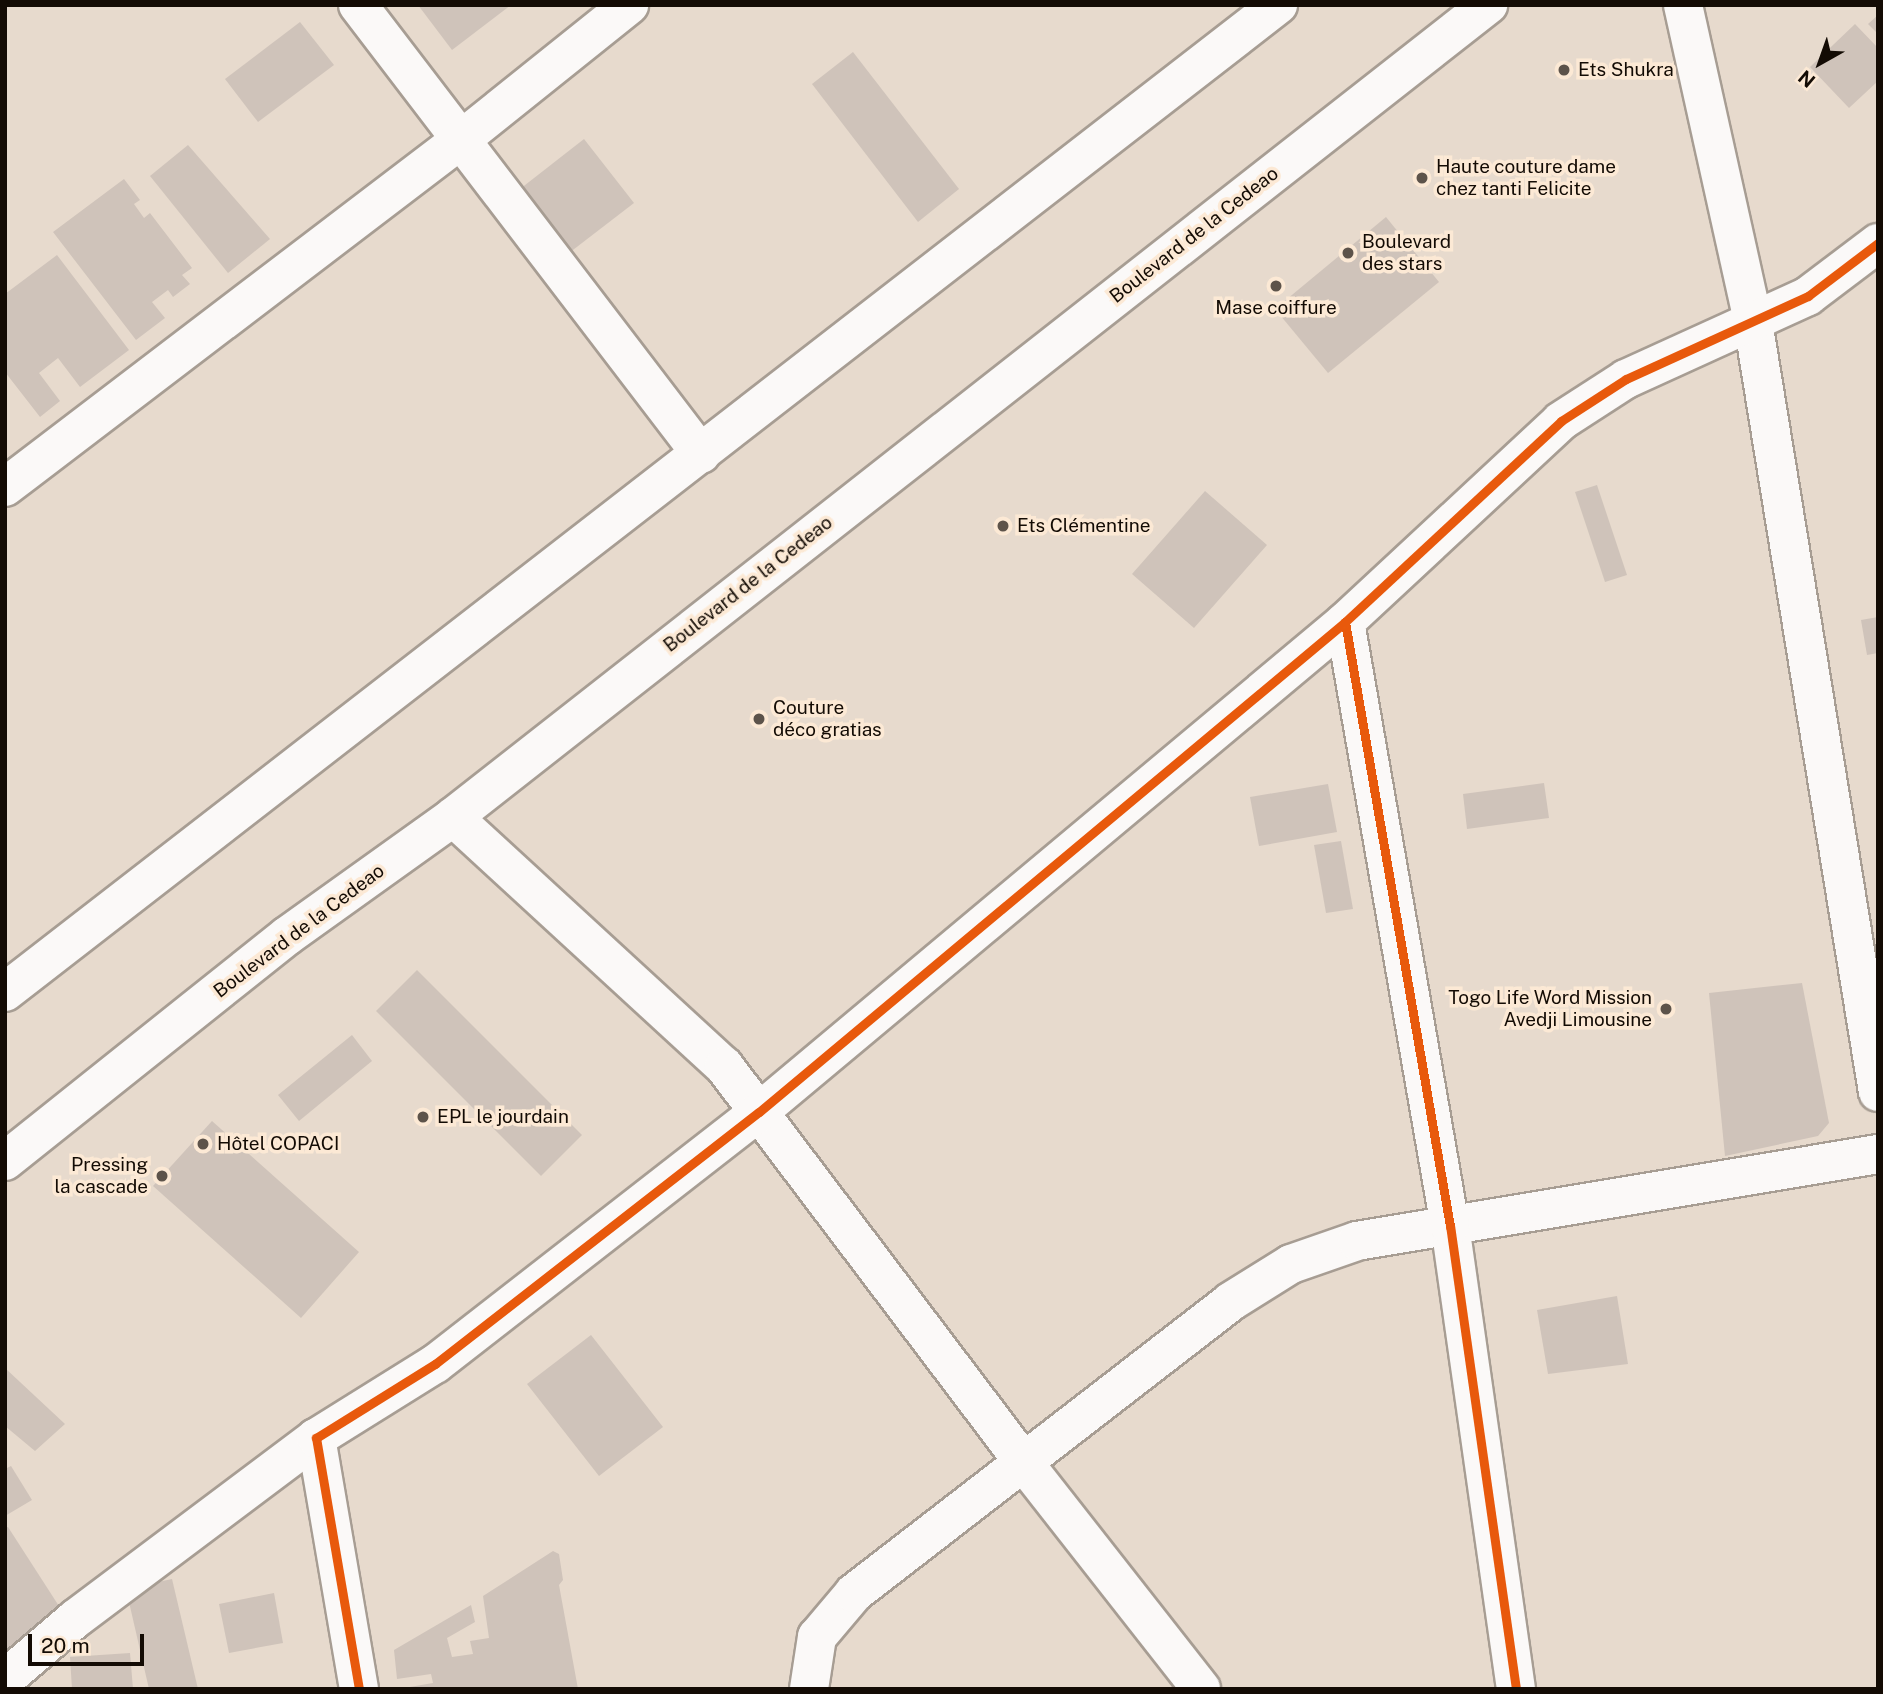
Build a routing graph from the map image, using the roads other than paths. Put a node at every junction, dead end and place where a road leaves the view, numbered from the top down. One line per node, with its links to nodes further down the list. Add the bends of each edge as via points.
1 (358, 5): 6 (street)
2 (629, 5): 6 (street)
3 (1278, 5): 9 (street)
4 (1488, 5): 12 (street, Boulevard de la Cedeao)
5 (1682, 5): 8 (street)
6 (463, 138): 9 (street); 10 (street)
7 (1878, 243): 8 (street, via 1808,296)
8 (1753, 322): 11 (street, via 1626,379 1561,421); 14 (street)
9 (701, 454): 13 (street)
10 (5, 487)
11 (1345, 622): 15 (street); 18 (street)
12 (453, 817): 15 (street, via 682,1024 724,1066); 17 (street, Boulevard de la Cedeao, via 287,936)
13 (5, 992)
14 (1878, 1092)
15 (759, 1112): 19 (street, via 435,1364); 20 (street)
16 (1878, 1154): 18 (street)
17 (5, 1161)
18 (1450, 1226): 20 (street, via 1357,1241 1290,1264 1230,1302); 25 (street)
19 (316, 1437): 21 (street, via 86,1611); 22 (street)
20 (1024, 1463): 23 (street, via 854,1592 817,1637); 24 (street)
21 (5, 1679)
22 (359, 1689)
23 (809, 1689)
24 (1201, 1689)
25 (1516, 1689)

